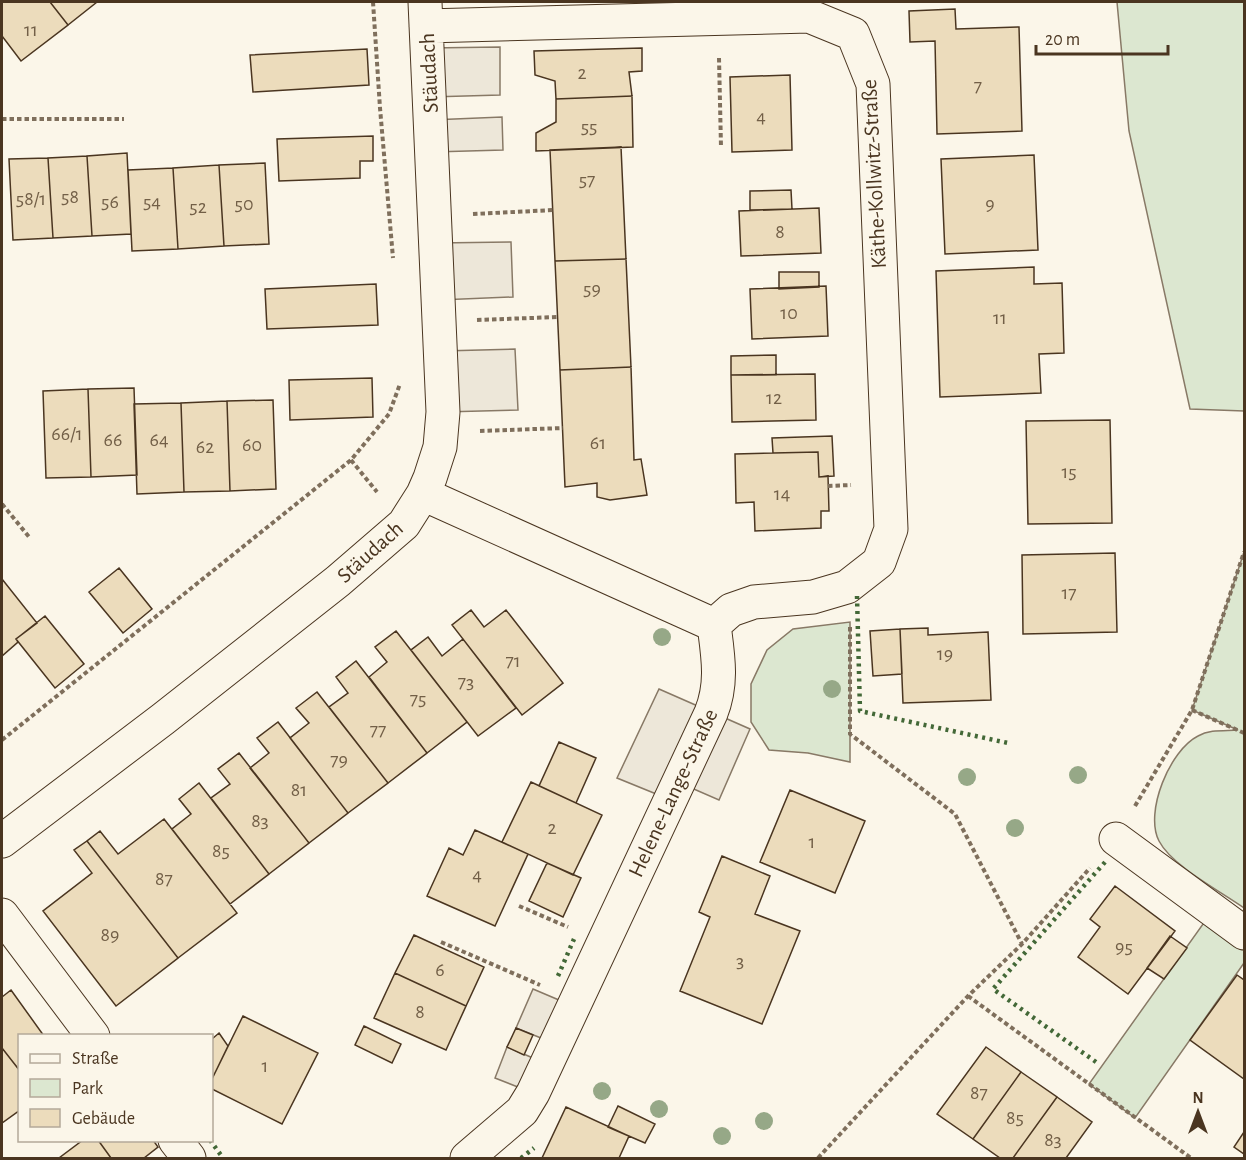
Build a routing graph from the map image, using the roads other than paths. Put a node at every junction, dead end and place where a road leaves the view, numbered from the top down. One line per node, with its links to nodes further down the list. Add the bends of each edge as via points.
1 (426, 14): 2 (street, Stäudach, via 443,378 440,447); 3 (street, Käthe-Kollwitz-Straße, via 808,16 853,34 872,78 891,529 879,562 847,587 813,597 754,602 731,610)
2 (423, 494): 3 (street); 5 (street, Stäudach, via 404,524 338,581)
3 (714, 625): 11 (street, Helene-Lange-Straße, via 720,669 716,702 680,783 522,1111)
4 (1116, 839): 7 (street)
5 (2, 841)
6 (2, 915): 8 (street)
7 (1245, 933)
8 (92, 1034)
9 (177, 1142): 10 (street)
10 (189, 1158)
11 (467, 1158)

